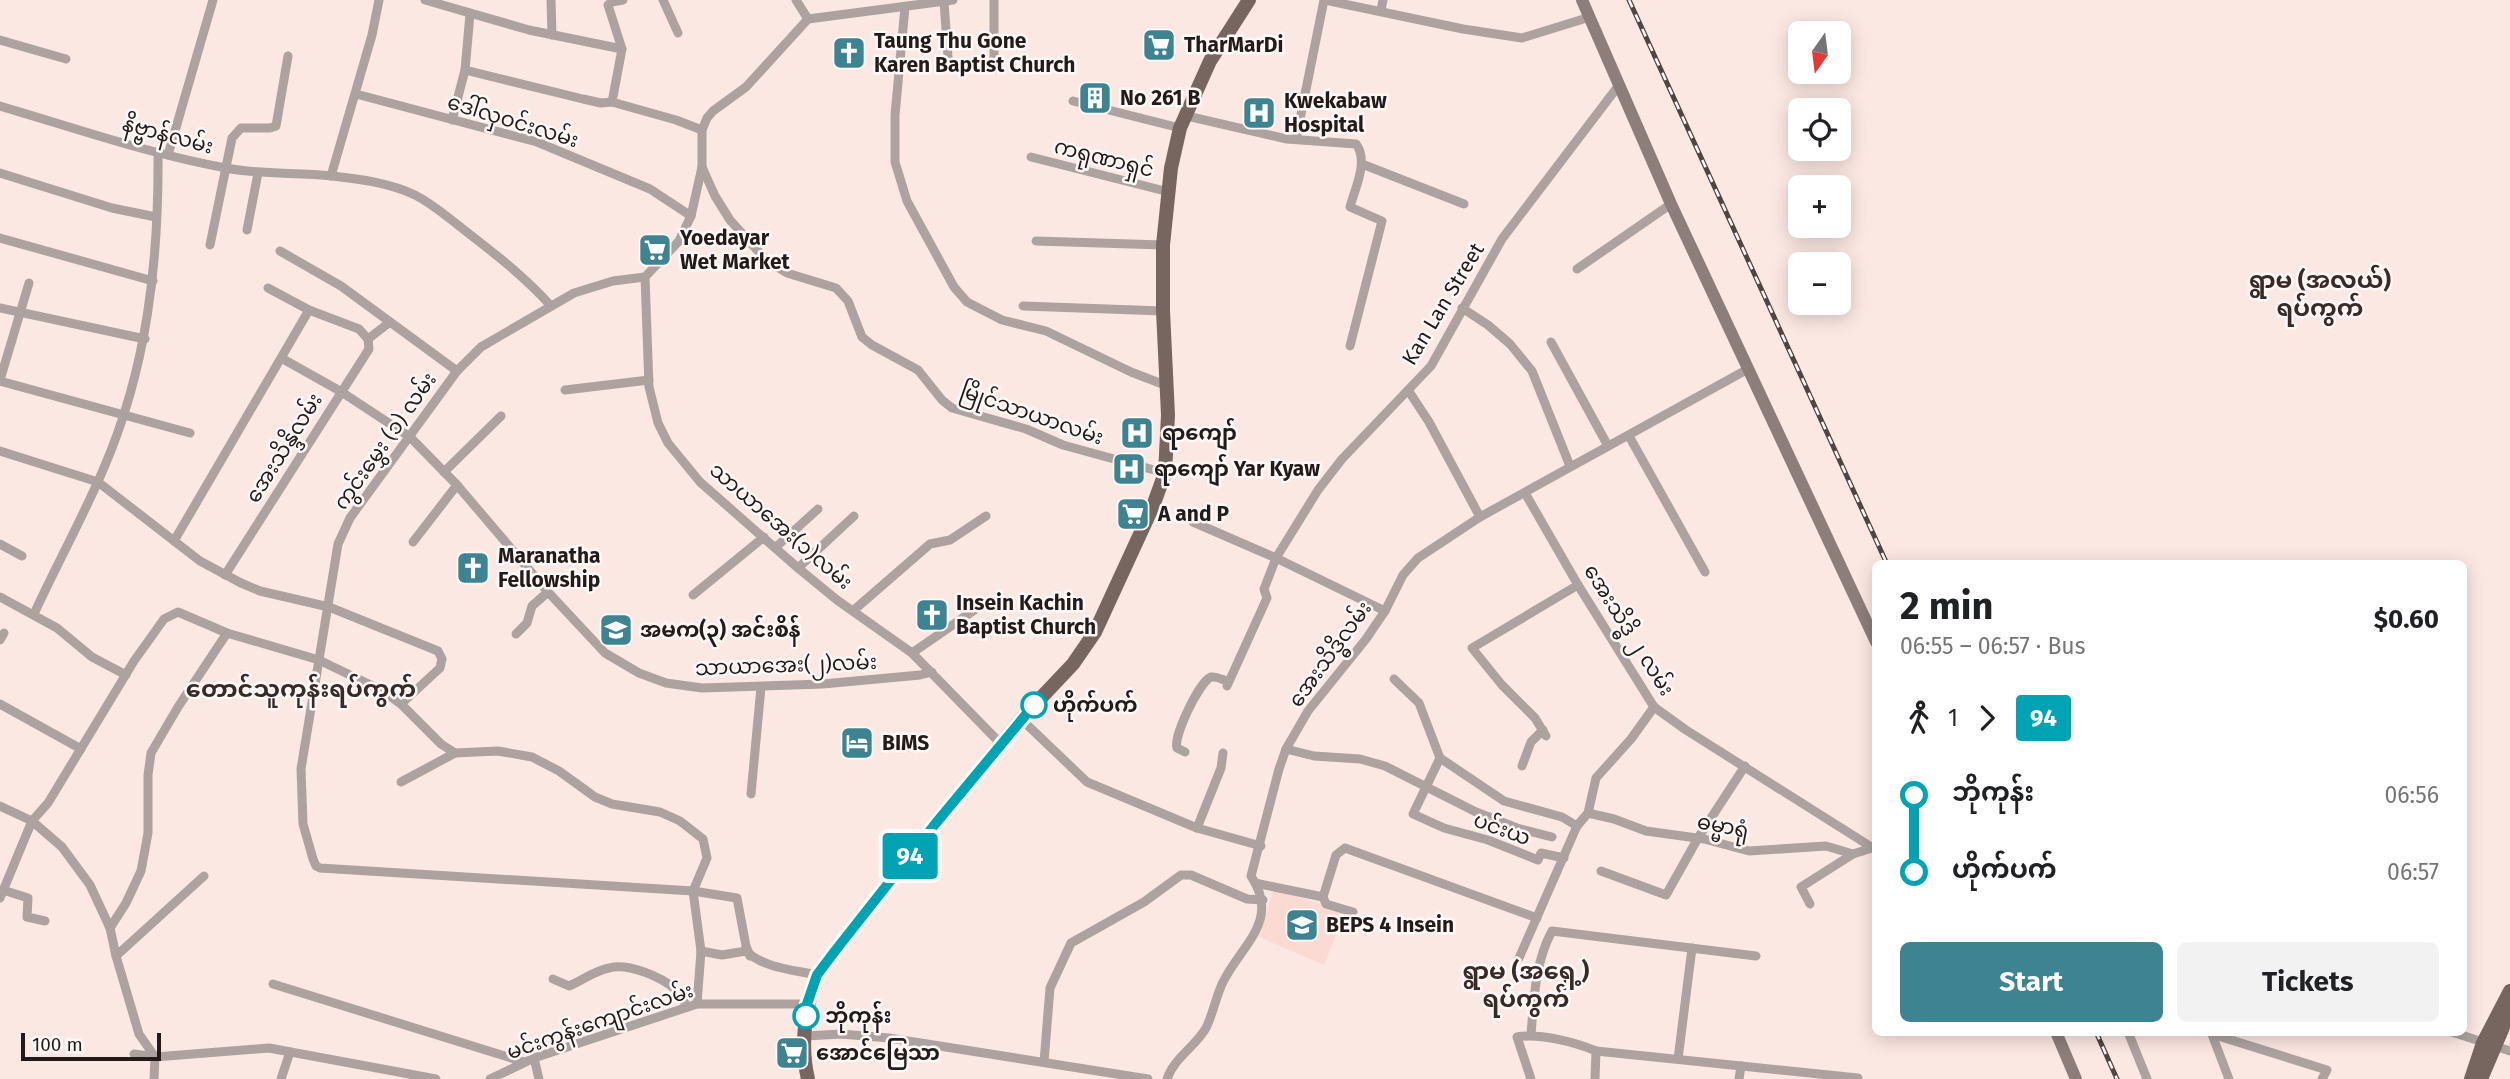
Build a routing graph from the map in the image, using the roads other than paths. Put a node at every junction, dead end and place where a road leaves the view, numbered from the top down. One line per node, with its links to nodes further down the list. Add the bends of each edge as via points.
1 (213, 0): 37 (street)
2 (379, 0): 29 (street)
3 (425, 0): 16 (street)
4 (551, 0): 20 (street)
5 (623, 0): 22 (street, via 608,5)
6 (663, 0): 19 (street)
7 (796, 0): 18 (street)
8 (994, 0): 26 (street)
9 (1249, 0): 34 (main road, via 1210,61)
10 (1325, 0): 15 (street); 36 (street)
11 (1383, 0): 15 (street)
12 (1582, 0): 17 (main road)
13 (948, 1): 14 (street); 24 (street)
14 (905, 8): 18 (street); 78 (street, via 895,162 907,201 954,287 967,302 1002,320 1046,331)
15 (1381, 10): 17 (street, via 1522,38)
16 (470, 14): 20 (street); 27 (street)
17 (1590, 17): 28 (main road)
18 (808, 19): 35 (street, via 746,88 713,111)
19 (678, 33)
20 (552, 35): 22 (street)
21 (0, 40): 25 (street)
22 (622, 49): 31 (street)
23 (288, 56): 41 (street, via 276,126 236,131)
24 (948, 57)
25 (66, 59)
26 (994, 69)
27 (465, 70): 31 (street); 33 (street)
28 (1619, 85): 47 (main road); 64 (street, Kan Lan Street, via 1502,239)
29 (356, 94): 33 (street, ဒေါ်လှဝင်းလမ်း); 44 (street)
30 (1073, 101): 34 (street)
31 (612, 102): 35 (street)
32 (0, 106): 37 (street, နိဗ္ဗာန်လမ်း)
33 (452, 120): 48 (street, ဒေါ်လှဝင်းလမ်း, via 546,146 650,189)
34 (1184, 122): 36 (street); 45 (main road)
35 (702, 130): 40 (street)
36 (1296, 139): 39 (street, via 1356,144)
37 (163, 154): 41 (street, နိဗ္ဗာန်လမ်း); 49 (street)
38 (1031, 157): 45 (street, ကရုဏာရှင်)
39 (1362, 164): 46 (street); 72 (street, via 1350,208 1382,221)
40 (702, 167): 48 (street); 91 (street, မြိုင်သာယာလမ်း, via 730,220 767,261 787,273 836,288 848,301 862,337 918,370 952,408 1026,429 1063,446)
41 (227, 169): 43 (street, နိဗ္ဗာန်လမ်း); 53 (street)
42 (0, 173): 49 (street)
43 (258, 173): 44 (street, နိဗ္ဗာန်လမ်း); 50 (street)
44 (331, 176): 61 (street, နိဗ္ဗာန်လမ်း, via 381,184 439,209 527,279)
45 (1169, 192): 54 (main road)
46 (1464, 204)
47 (1671, 204): 56 (street); 74 (main road)
48 (691, 216): 57 (street, via 679,241)
49 (156, 217): 58 (street)
50 (247, 230)
51 (0, 238): 58 (street)
52 (1036, 241): 54 (street)
53 (210, 245)
54 (1163, 246): 66 (main road)
55 (280, 251): 68 (street, via 341,286)
56 (1577, 269)
57 (645, 277): 61 (street, ကွင်းမွှေး (၁) လမ်း, via 587,289); 76 (street, သာယာအေး(၁)လမ်း)
58 (153, 281): 69 (street)
59 (29, 283): 67 (street)
60 (268, 288): 65 (street)
61 (551, 306): 75 (street, ကွင်းမွှေး (၁) လမ်း, via 481,347)
62 (1023, 306): 66 (street)
63 (0, 308): 67 (street)
64 (1462, 308): 80 (street, Kan Lan Street, via 1431,366); 89 (street, via 1510,344 1532,371)
65 (309, 310): 70 (street, via 359,330); 73 (street)
66 (1163, 310): 78 (main road)
67 (19, 313): 69 (street); 77 (street)
68 (390, 322): 70 (street); 75 (street)
69 (145, 339): 82 (street)
70 (368, 339): 81 (street, အေးသိန္ဒိလမ်း, via 369,349)
71 (1551, 342): 87 (street)
72 (1350, 346)
73 (283, 359): 81 (street, သာယာအေး(၂)လမ်း); 101 (street)
74 (1748, 369): 85 (street, အေးသိဒ္ဓိလမ်း); 120 (main road)
75 (457, 371): 86 (street, ကွင်းမွှေး (၁) လမ်း)
76 (649, 380): 79 (street); 100 (street, သာယာအေး(၁)လမ်း, via 668,443 700,482)
77 (0, 381): 82 (street)
78 (1165, 385): 91 (main road)
79 (565, 390)
80 (1408, 390): 98 (street); 106 (street, Kan Lan Street, via 1326,479)
81 (340, 391): 86 (street, သာယာအေး(၂)လမ်း); 109 (street, အေးသိန္ဒိလမ်း)
82 (122, 416): 84 (street); 92 (street)
83 (501, 416): 90 (street)
84 (190, 433)
85 (1629, 436): 87 (street, အေးသိဒ္ဓိလမ်း); 108 (street)
86 (410, 437): 90 (street, သာယာအေး(၂)လမ်း); 115 (street, ကွင်းမွှေး (၁) လမ်း, via 350,518 338,544)
87 (1608, 446): 89 (street, အေးသိဒ္ဓိလမ်း)
88 (0, 451): 92 (street)
89 (1570, 466): 94 (street, အေးသိဒ္ဓိလမ်း)
90 (444, 472): 93 (street, သာယာအေး(၂)လမ်း)
91 (1165, 473): 131 (main road, via 1095,632 1073,664)
92 (98, 481): 101 (street); 118 (street)
93 (457, 485): 102 (street); 111 (street, သာယာအေး(၂)လမ်း)
94 (1525, 493): 98 (street, အေးသိဒ္ဓိလမ်း); 110 (street, အေးသိဒ္ဓိ ၂ လမ်း)
95 (818, 509): 104 (street)
96 (854, 516): 107 (street)
97 (986, 516): 116 (street, via 950,540 930,544)
98 (1480, 517): 117 (street, အေးသိဒ္ဓိလမ်း, via 1418,558 1403,575)
99 (1193, 523): 106 (street)
100 (764, 537): 104 (street, သာယာအေး(၁)လမ်း); 112 (street)
101 (174, 541): 109 (street)
102 (413, 541)
103 (0, 544): 105 (street)
104 (776, 547): 107 (street, သာယာအေး(၁)လမ်း)
105 (22, 556)
106 (1276, 558): 117 (street); 135 (street, Kan Lan Street, via 1264,589 1267,598 1227,684 1209,678 1176,737 1177,748)
107 (798, 568): 116 (street, သာယာအေး(၁)လမ်း)
108 (1705, 572)
109 (225, 575): 115 (street, via 260,591)
110 (1578, 585): 130 (street, အေးသိဒ္ဓိ ၂ လမ်း); 139 (street, via 1472,648 1545,733 1531,742)
111 (548, 592): 121 (street); 127 (street, သာယာအေး(၂)လမ်း, via 605,653 639,673 702,688)
112 (693, 596)
113 (0, 597): 118 (street)
114 (986, 602): 122 (street)
115 (328, 607): 123 (street, ကွင်းမွှေး (၁) လမ်း); 129 (street, via 438,651 440,668)
116 (854, 610): 122 (street, သာယာအေး(၁)လမ်း)
117 (1385, 611): 134 (street, အေးသိဒ္ဓိလမ်း, via 1307,711)
118 (34, 614): 125 (street, via 92,657)
119 (227, 633): 123 (street); 125 (street, via 178,612 171,614); 167 (street, via 151,753 148,833 141,871)
120 (1872, 633)
121 (516, 634)
122 (912, 653): 124 (street, သာယာအေး(၁)လမ်း)
123 (319, 660): 129 (street); 159 (street, ကွင်းမွှေး (၁) လမ်း, via 301,769 303,824 316,866)
124 (932, 672): 127 (street, သာယာအေး(၂)လမ်း); 132 (street, သာယာအေး(၁)လမ်း)
125 (126, 675): 133 (street)
126 (1394, 679): 138 (street, via 1419,703)
127 (761, 687): 143 (street)
128 (0, 704): 133 (street)
129 (401, 704): 137 (street)
130 (1654, 707): 140 (street, အေးသိဒ္ဓိ ၂ လမ်း); 145 (street, via 1595,778)
131 (1021, 719): 132 (main road); 148 (street, via 1087,782)
132 (1001, 744): 174 (main road)
133 (82, 749): 146 (street)
134 (1286, 750): 142 (street, via 1360,759); 151 (street, အေးသိဒ္ဓိလမ်း)
135 (1185, 752)
136 (1223, 752): 148 (street, via 1222,768)
137 (456, 753): 141 (street); 159 (street, via 498,751 532,757 594,797 680,821 703,839 707,858)
138 (1440, 758): 142 (street); 147 (street, via 1503,801 1562,817)
139 (1522, 766)
140 (1745, 766): 150 (street); 152 (street, အေးသိဒ္ဓိ ၂ လမ်း)
141 (401, 782)
142 (1426, 787): 149 (street, via 1476,812); 155 (street, ပင်းယ, via 1413,814 1538,860 1541,853)
143 (751, 794)
144 (0, 806): 146 (street)
145 (1588, 813): 147 (street); 150 (street, ဓမ္မာရုံ, via 1646,831)
146 (32, 821): 160 (street); 167 (street, via 62,847 90,885)
147 (1577, 826): 155 (street)
148 (1197, 828): 151 (street)
149 (1552, 837)
150 (1698, 838): 154 (street, ဓမ္မာရုံ, via 1749,851 1826,846); 156 (street, via 1666,895)
151 (1261, 846): 158 (street, အေးသိဒ္ဓိလမ်း, via 1251,876)
152 (1872, 847)
153 (1872, 848): 154 (street)
154 (1853, 853): 163 (street, via 1801,887)
155 (1564, 858): 165 (street)
156 (1601, 871)
157 (204, 876): 170 (street)
158 (1255, 883): 161 (street); 162 (street)
159 (693, 891): 169 (street); 171 (street, via 738,899)
160 (2, 894): 166 (street, via 28,898 27,918)
161 (1324, 897): 164 (street, via 1326,904); 165 (street, via 1336,855 1345,848)
162 (1263, 900): 198 (street, via 1247,899 1181,875 1144,902 1071,943 1049,988); 208 (street, via 1255,933 1224,978 1206,1027 1171,1067)
163 (1810, 904)
164 (1353, 912)
165 (1537, 918): 173 (street)
166 (45, 922)
167 (110, 928): 170 (street)
168 (1692, 948): 172 (street); 182 (street, via 1552,931 1543,948); 196 (street)
169 (701, 951): 171 (street, via 722,956 746,951); 178 (street)
170 (116, 956): 194 (street, via 139,1034)
171 (750, 956): 174 (street)
172 (1756, 956)
173 (1519, 958)
174 (817, 975): 179 (main road)
175 (553, 979): 180 (street, via 569,985 594,972 629,968 678,990)
176 (273, 984): 197 (street)
177 (2510, 992): 189 (main road)
178 (697, 1004): 179 (street, မင်းကွန်းကျောင်းလမ်း); 180 (street, မင်းကွန်းကျောင်းလမ်း)
179 (807, 1004): 183 (main road)
180 (687, 1007): 195 (street, မင်းကွန်းကျောင်းလမ်း)
181 (2509, 1016): 189 (main road)
182 (1531, 1034): 190 (street); 209 (street, via 1517,1037)
183 (806, 1035): 198 (street, via 888,1038); 206 (main road)
184 (2058, 1036): 212 (main road)
185 (2130, 1036): 213 (street)
186 (2212, 1036): 214 (street)
187 (2220, 1036): 215 (street, via 2327,1070)
188 (2464, 1036): 189 (street)
189 (2488, 1044): 191 (street); 216 (main road); 217 (main road)
190 (1596, 1051): 196 (street); 210 (street)
191 (2510, 1051)
192 (289, 1052): 194 (street, via 269,1048); 202 (street); 203 (street)
193 (134, 1055): 194 (street)
194 (155, 1057): 201 (street)
195 (534, 1058): 197 (street, မင်းကွန်းကျောင်းလမ်း); 205 (street)
196 (1678, 1059): 199 (street)
197 (524, 1062): 204 (street, မင်းကွန်းကျောင်းလမ်း)
198 (1044, 1062): 207 (street)
199 (1741, 1066): 200 (street); 211 (street)
200 (1858, 1078)
201 (154, 1079)
202 (281, 1079)
203 (436, 1079)
204 (490, 1079)
205 (539, 1079)
206 (808, 1079)
207 (1148, 1079)
208 (1167, 1079)
209 (1531, 1079)
210 (1595, 1079)
211 (1739, 1079)
212 (2076, 1079)
213 (2147, 1079)
214 (2229, 1079)
215 (2322, 1079)
216 (2471, 1079)
217 (2481, 1079)

